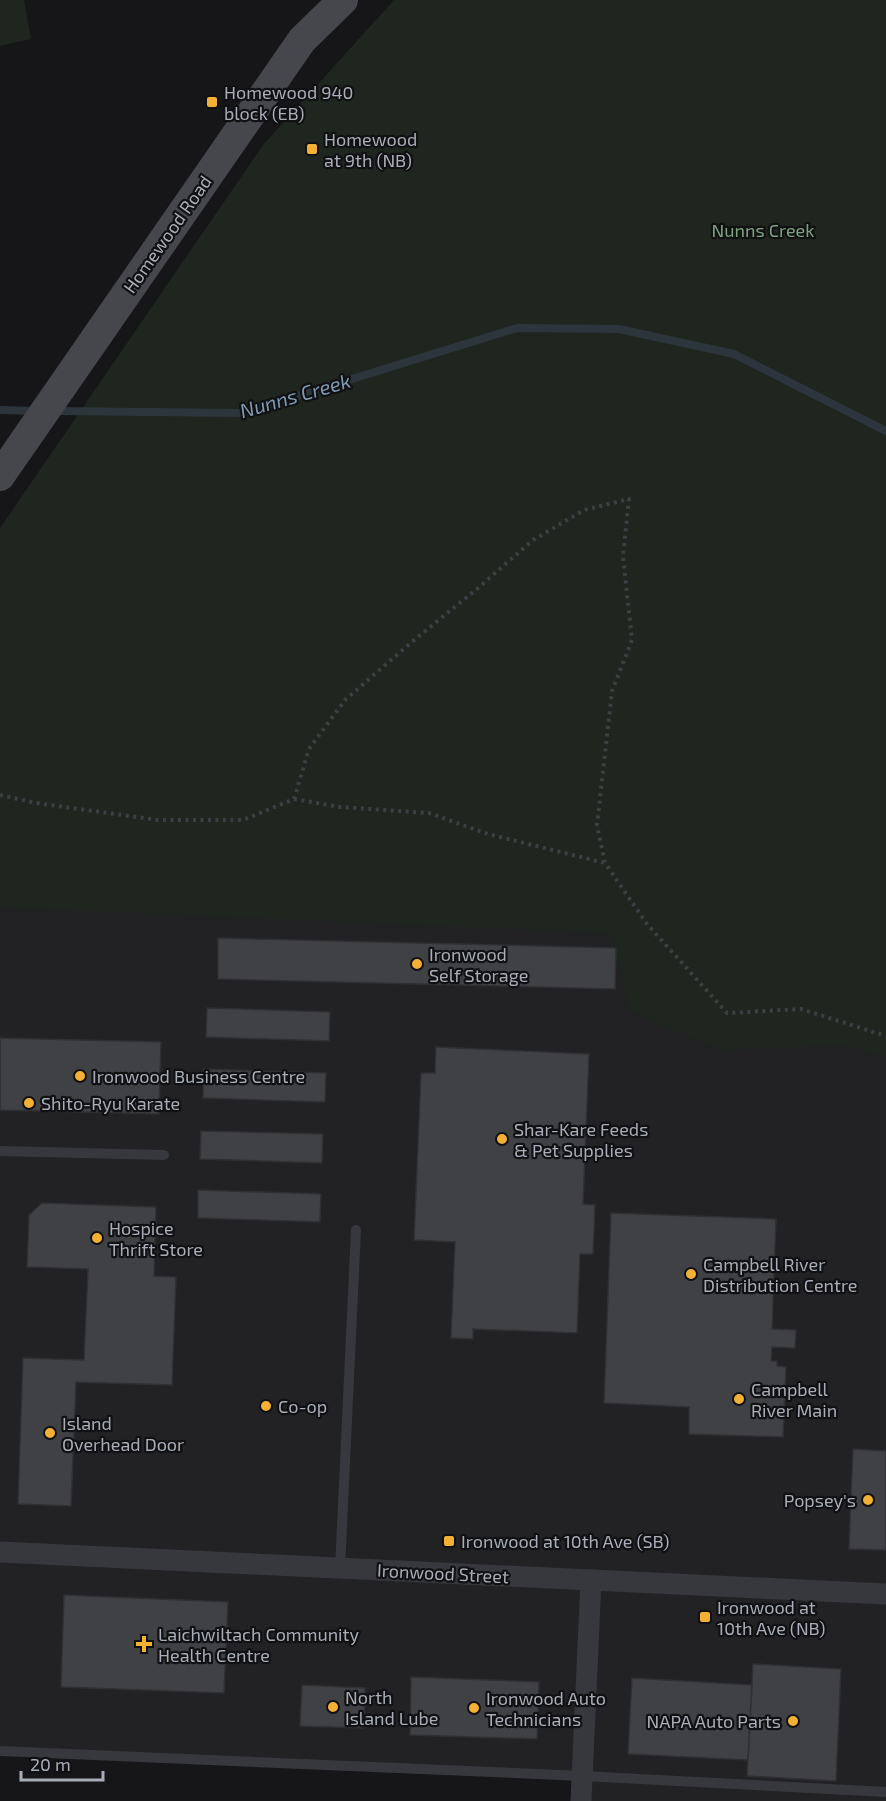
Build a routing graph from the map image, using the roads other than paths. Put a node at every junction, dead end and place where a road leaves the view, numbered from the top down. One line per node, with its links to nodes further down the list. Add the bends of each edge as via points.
1 (343, 0): 2 (main road, Homewood Road, via 302,40)
2 (0, 476)
3 (0, 1151): 4 (lane)
4 (164, 1155)
5 (356, 1230): 7 (lane)
6 (0, 1552): 7 (street, Ironwood Street)
7 (340, 1568): 8 (street, Ironwood Street)
8 (591, 1580): 9 (street, Ironwood Street); 11 (street)
9 (886, 1594)
10 (0, 1751): 11 (lane)
11 (583, 1776): 12 (lane); 13 (street)
12 (886, 1792)
13 (581, 1801)

